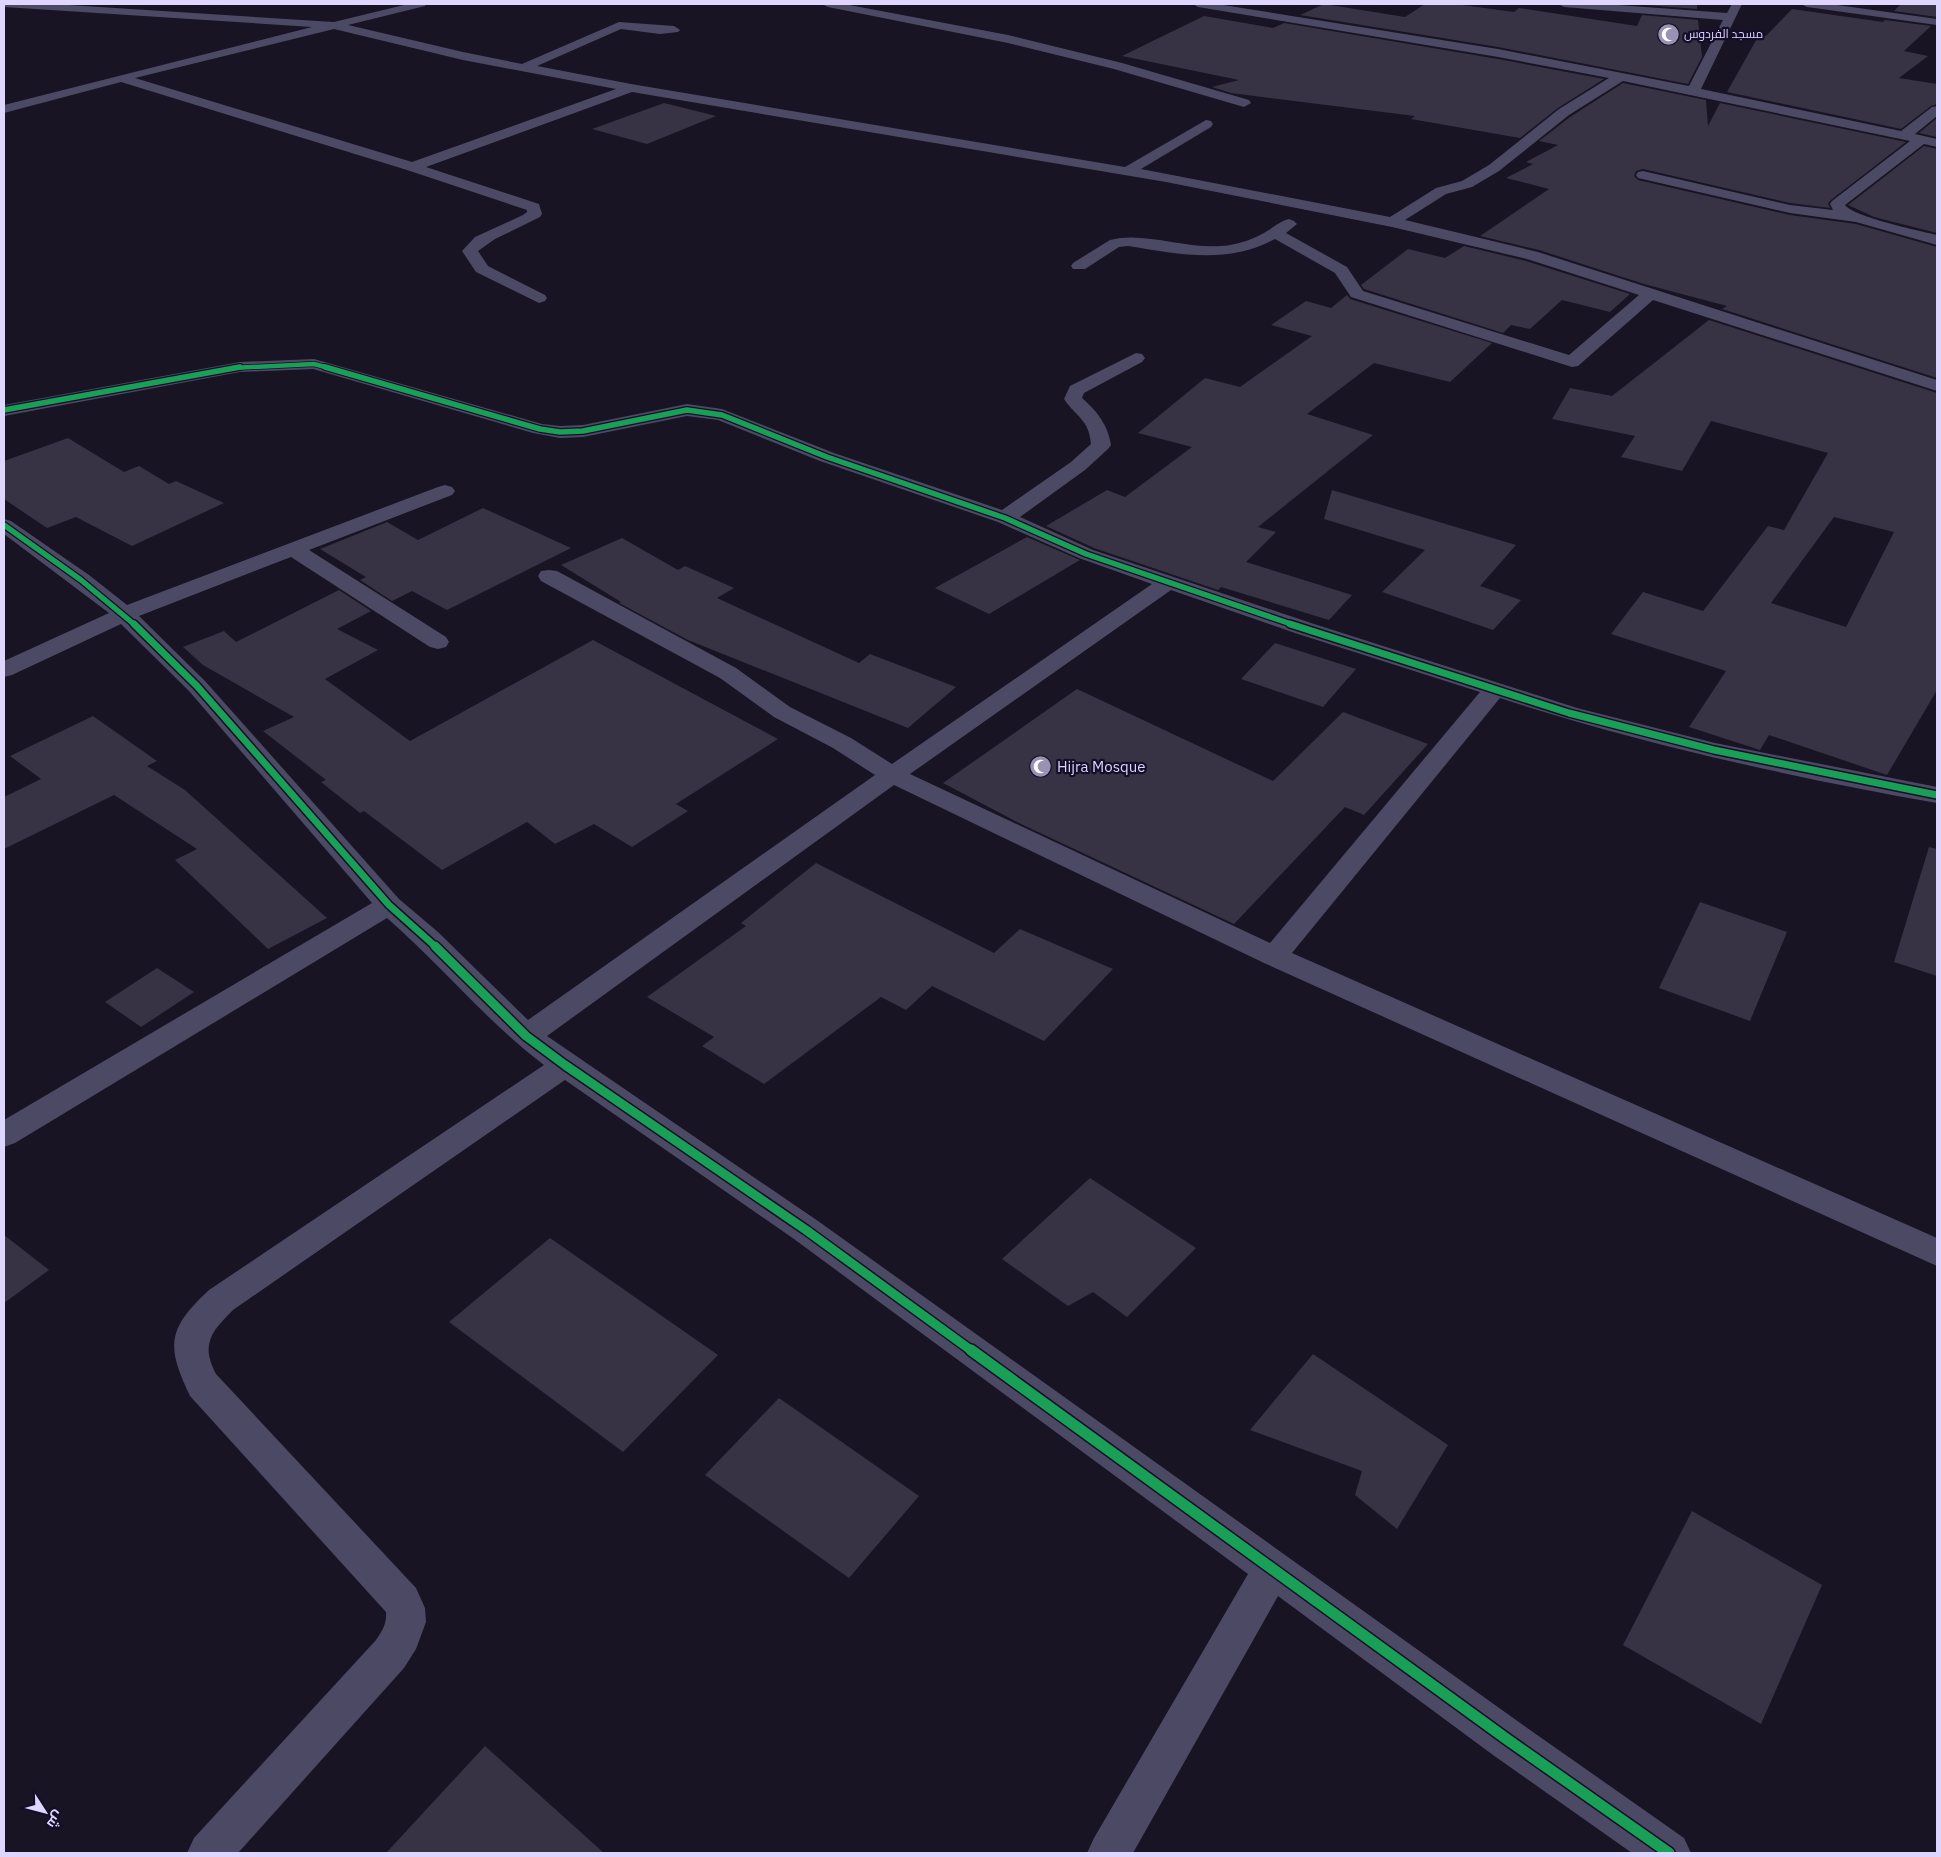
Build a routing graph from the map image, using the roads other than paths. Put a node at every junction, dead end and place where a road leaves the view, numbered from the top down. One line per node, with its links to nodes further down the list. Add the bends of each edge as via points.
1 (4, 4): 10 (street)
2 (421, 4): 10 (street)
3 (828, 4): 19 (street, via 1008,39 1118,66)
4 (1198, 4): 13 (street)
5 (1564, 4): 8 (street)
6 (1737, 4): 8 (street)
7 (1807, 4): 9 (street)
8 (1729, 17): 16 (street)
9 (1937, 22)
10 (332, 25): 12 (street); 14 (street)
11 (674, 30): 12 (street, via 618,26)
12 (525, 67): 15 (street)
13 (1622, 76): 16 (street); 31 (street, via 1564,112 1494,168 1467,184 1441,191)
14 (121, 78): 18 (street); 26 (street)
15 (631, 88): 26 (street); 27 (street)
16 (1692, 91): 23 (street)
17 (12, 94): 18 (street)
18 (46, 98): 20 (street)
19 (1244, 103)
20 (4, 109)
21 (1937, 110): 23 (street)
22 (1206, 124): 27 (street)
23 (1904, 136): 24 (street)
24 (1922, 139): 25 (street); 30 (street, via 1837,204 1844,213)
25 (1937, 143)
26 (412, 167): 36 (street, via 534,207 535,214 529,219 485,238 470,251 482,269)
27 (1128, 172): 29 (street)
28 (1643, 175): 30 (street, via 1790,209)
29 (1317, 207): 31 (street); 32 (street)
30 (1857, 218): 33 (street)
31 (1392, 222): 35 (street, via 1532,255)
32 (1275, 234): 34 (street, via 1231,250 1121,242); 35 (street, via 1341,270 1357,294 1572,362)
33 (1937, 240)
34 (1079, 266)
35 (1652, 293): 38 (street)
36 (538, 298)
37 (1136, 358): 41 (street, via 1076,390 1074,398 1095,420 1101,445 1078,466)
38 (1937, 386)
39 (4, 410): 41 (street, via 240,366 314,364 560,432 600,428 687,410 722,415 827,456)
40 (445, 491): 43 (street)
41 (1005, 518): 45 (street, via 1086,554)
42 (4, 525): 46 (street)
43 (293, 549): 46 (street); 47 (street)
44 (549, 576): 50 (street, via 728,672 782,712 842,743)
45 (1167, 583): 49 (street); 50 (street)
46 (124, 614): 48 (street); 52 (street, via 197,686)
47 (438, 642)
48 (4, 670)
49 (1495, 689): 51 (street, via 1569,713 1714,750); 53 (street)
50 (892, 775): 53 (street); 54 (street)
51 (1937, 795)
52 (389, 905): 54 (street); 56 (street)
53 (1274, 956): 57 (street)
54 (526, 1036): 55 (street)
55 (564, 1065): 58 (street, via 806,1230); 59 (street, via 222,1300 203,1317 192,1333 194,1369 203,1385 407,1610 405,1629 390,1654)
56 (4, 1135)
57 (1937, 1253)
58 (1272, 1570): 60 (street); 61 (street)
59 (209, 1853)
60 (1109, 1853)
61 (1669, 1853)

